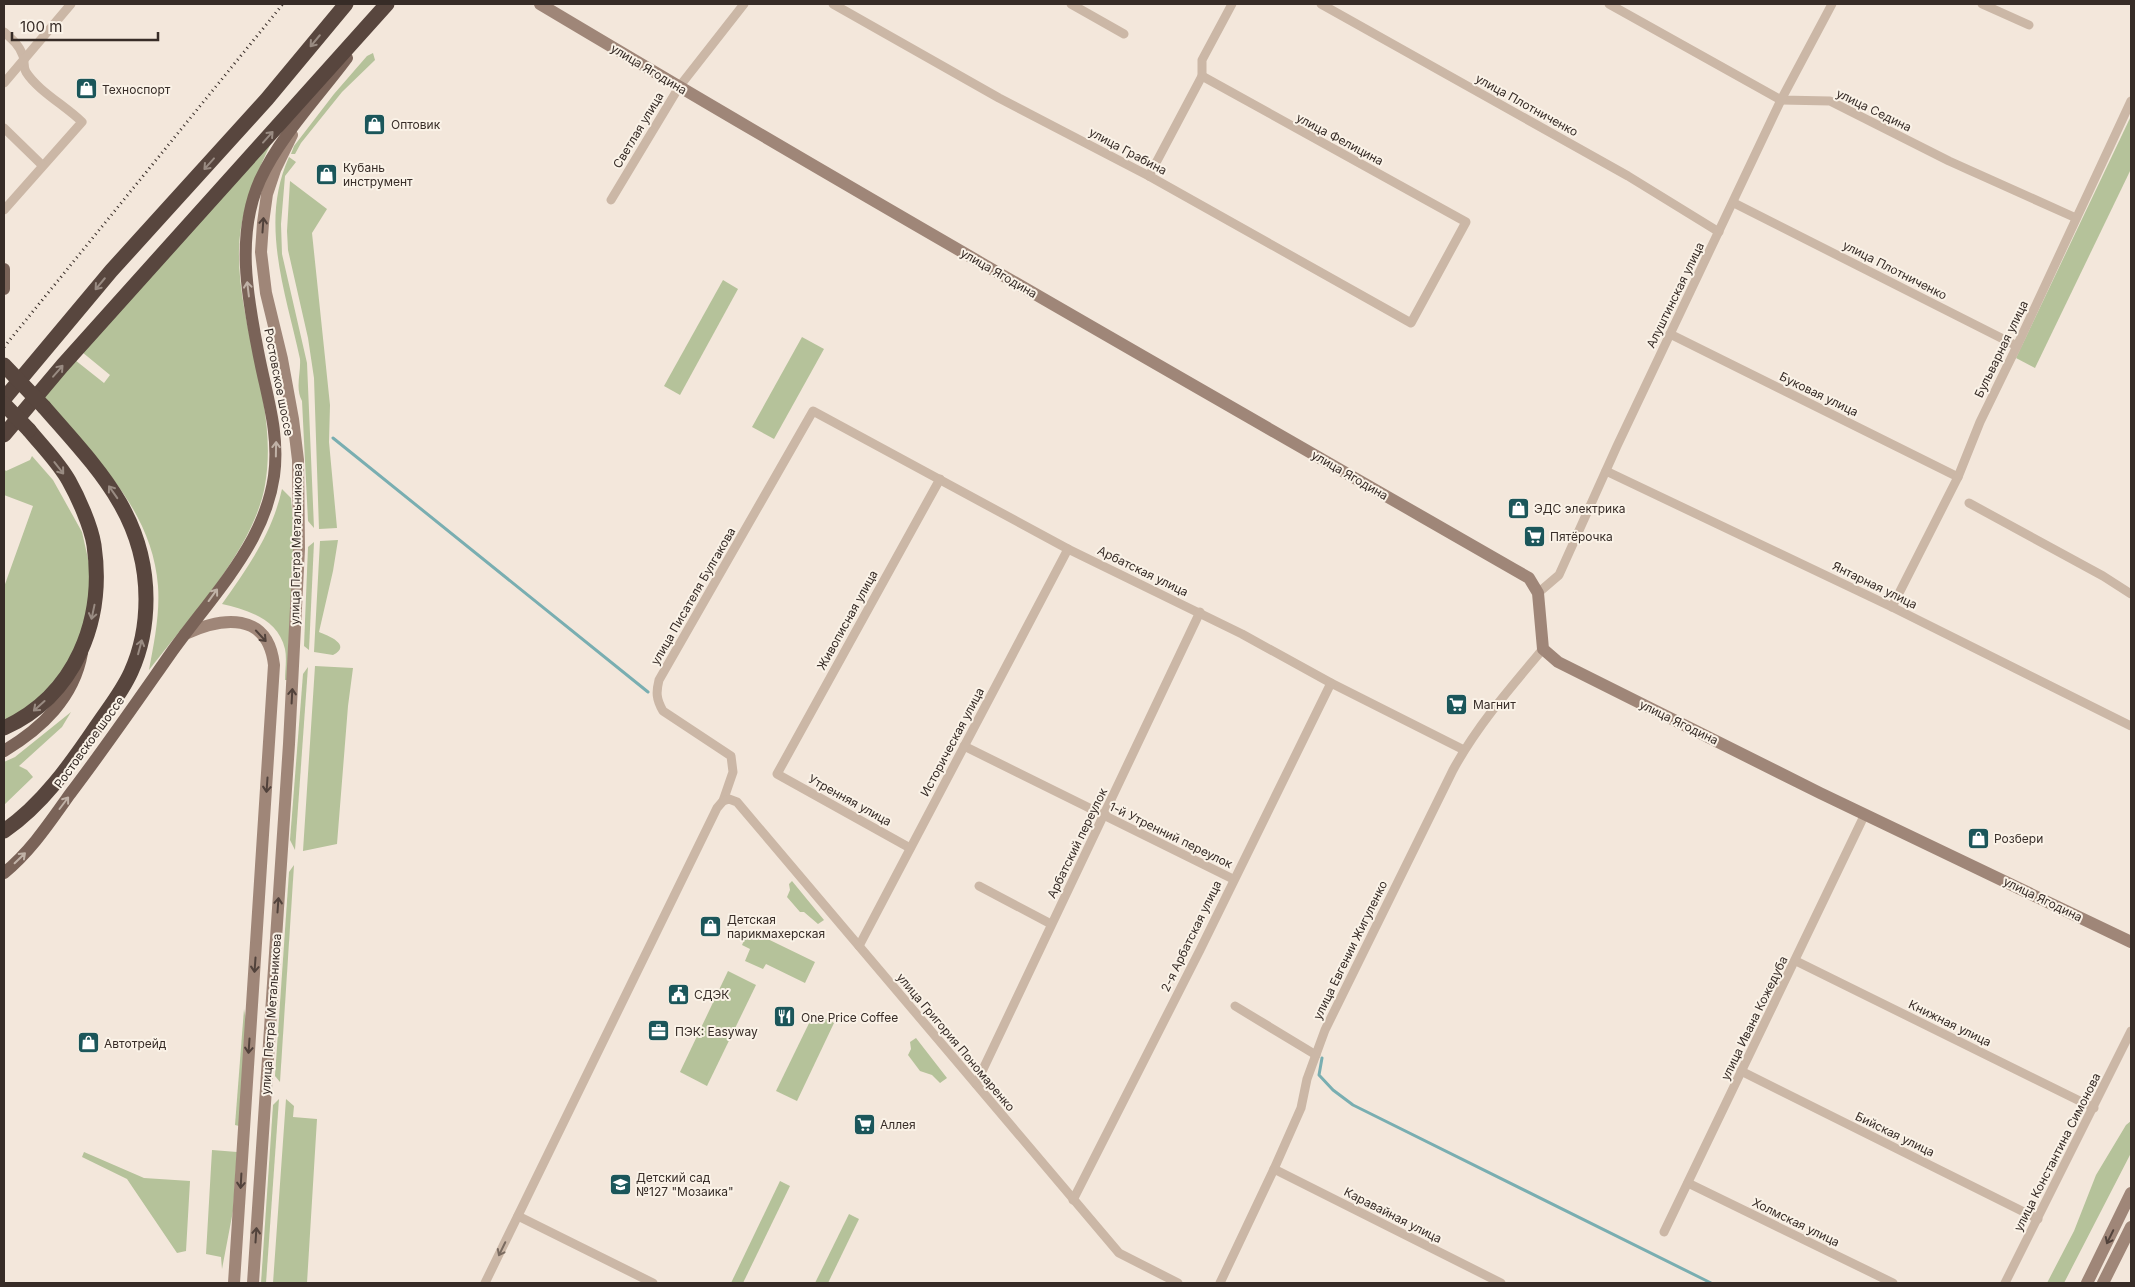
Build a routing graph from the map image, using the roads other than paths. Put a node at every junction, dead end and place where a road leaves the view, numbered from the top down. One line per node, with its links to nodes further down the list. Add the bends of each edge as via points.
1 (70, 4): 16 (street)
2 (346, 4): 37 (highway, one-way to 37, via 267,100 111,271)
3 (388, 4): 22 (main road, Ростовское шоссе); 40 (highway, Ростовское шоссе, one-way to 3)
4 (540, 4): 19 (main road, улица Ягодина)
5 (744, 4): 19 (street, Светлая улица)
6 (833, 4): 25 (street, улица Грабина, via 999,98)
7 (1071, 4): 15 (street)
8 (1232, 4): 17 (street, via 1202,60)
9 (1321, 4): 30 (street, улица Плотниченко, via 1620,171)
10 (1609, 4): 20 (street, улица Седина)
11 (1832, 4): 20 (street, Алуштинская улица)
12 (1982, 4): 13 (street)
13 (2028, 25)
14 (4, 32): 16 (street, via 16,43)
15 (1124, 34)
16 (24, 58): 18 (street); 24 (street, via 25,71 82,122)
17 (1202, 76): 25 (street); 33 (street, улица Фелицина, via 1466,222)
18 (4, 83)
19 (679, 87): 26 (street, Светлая улица); 46 (main road, улица Ягодина, via 1529,578)
20 (1781, 100): 27 (street, Алуштинская улица); 29 (street, улица Седина, via 1830,102 1949,161)
21 (2131, 101): 29 (street, Бульварная улица)
22 (302, 116): 50 (main road, Ростовское шоссе, one-way to 22, via 253,538 270,496 276,441 248,292 246,246 260,182 280,145); 56 (main road, улица Петра Метальникова, one-way to 22, via 299,549 298,460 290,398 266,293 261,252 264,207 271,182)
23 (4, 128): 24 (street)
24 (42, 165): 28 (street)
25 (1149, 176): 33 (street, улица Грабина)
26 (611, 200)
27 (1734, 203): 30 (street, Алуштинская улица); 35 (street, улица Плотниченко)
28 (4, 210)
29 (2076, 218): 35 (street, Бульварная улица)
30 (1719, 232): 34 (street, Алуштинская улица)
31 (4, 269): 32 (main road)
32 (4, 289)
33 (1410, 323)
34 (1670, 334): 41 (street, Алуштинская улица); 42 (street, Буковая улица)
35 (2017, 346): 42 (street, Бульварная улица, via 1980,422)
36 (4, 366): 65 (highway, one-way to 36, bridge, via 82,747 120,691 140,649 146,609 140,545 128,516 93,464)
37 (4, 399)
38 (4, 404): 51 (highway, one-way to 51, bridge, via 68,480 94,543 95,603)
39 (813, 411): 43 (street, Арбатская улица); 62 (street, улица Писателя Булгакова, via 659,680 656,700 663,711 731,756 733,772)
40 (4, 434)
41 (1606, 471): 46 (street, Алуштинская улица, via 1559,575); 48 (street, Янтарная улица)
42 (1958, 477): 48 (street, Бульварная улица)
43 (940, 479): 45 (street, Арбатская улица); 61 (street, Живописная улица)
44 (1969, 503): 47 (street)
45 (1068, 549): 49 (street, Арбатская улица); 57 (street, Историческая улица)
46 (1538, 593): 52 (main road)
47 (2131, 594)
48 (1892, 607): 54 (street, Янтарная улица)
49 (1200, 612): 53 (street, Арбатская улица); 64 (street, Арбатский переулок)
50 (185, 634): 58 (main road, улица Петра Метальникова, one-way to 58, via 215,622 240,622 265,638 273,654 274,665); 69 (main road, Ростовское шоссе, one-way to 50, via 35,842)
51 (84, 645): 55 (highway, one-way to 55, via 58,687 37,708); 60 (main road, via 79,671 61,702 41,726)
52 (1543, 649): 59 (street, улица Евгении Жигуленко, via 1495,706); 63 (main road, улица Ягодина, via 1558,662)
53 (1331, 683): 59 (street, Арбатская улица); 70 (street, 2-я Арбатская улица)
54 (2131, 726)
55 (4, 728)
56 (289, 744): 58 (main road, via 276,740); 91 (main road, улица Петра Метальникова, one-way to 56)
57 (964, 746): 64 (street, 1-й Утренний переулок); 68 (street, Историческая улица)
58 (269, 748): 90 (main road, улица Петра Метальникова, one-way to 90)
59 (1464, 750): 78 (street, улица Евгении Жигуленко, via 1328,1022)
60 (4, 751)
61 (777, 774): 68 (street, Утренняя улица)
62 (726, 800): 74 (street, улица Григория Пономаренко, via 737,802); 86 (street)
63 (1865, 814): 73 (main road, улица Ягодина); 75 (street, улица Ивана Кожедуба)
64 (1104, 815): 70 (street, 1-й Утренний переулок); 72 (street, Арбатский переулок)
65 (22, 818): 66 (highway); 67 (main road)
66 (4, 830)
67 (4, 836)
68 (910, 848): 74 (street, Историческая улица)
69 (4, 873)
70 (1233, 879): 85 (street, 2-я Арбатская улица)
71 (979, 886): 72 (street)
72 (1051, 924): 80 (street, Арбатский переулок)
73 (2131, 942)
74 (859, 946): 80 (street, улица Григория Пономаренко)
75 (1796, 961): 79 (street, улица Ивана Кожедуба); 81 (street, Книжная улица)
76 (1235, 1006): 78 (street)
77 (2131, 1031): 81 (street, улица Константина Симонова)
78 (1316, 1055): 82 (street, улица Евгении Жигуленко, via 1306,1079 1301,1108)
79 (1741, 1071): 83 (street, улица Ивана Кожедуба); 87 (street, Бийская улица)
80 (976, 1084): 85 (street, улица Григория Пономаренко)
81 (2094, 1108): 87 (street, улица Константина Симонова)
82 (1274, 1169): 95 (street, улица Евгении Жигуленко); 96 (street, Каравайная улица)
83 (1688, 1183): 89 (street, улица Ивана Кожедуба); 97 (street, Холмская улица)
84 (2131, 1193): 99 (main road, one-way to 99)
85 (1073, 1200): 94 (street, улица Григория Пономаренко, via 1119,1253)
86 (518, 1216): 92 (street, one-way to 92); 93 (street)
87 (2038, 1219): 98 (street, улица Константина Симонова)
88 (2131, 1227): 100 (main road)
89 (1664, 1232)
90 (234, 1283)
91 (253, 1283)
92 (485, 1283)
93 (653, 1283)
94 (1178, 1283)
95 (1220, 1283)
96 (1501, 1283)
97 (1893, 1283)
98 (2005, 1283)
99 (2087, 1283)
100 (2103, 1283)

